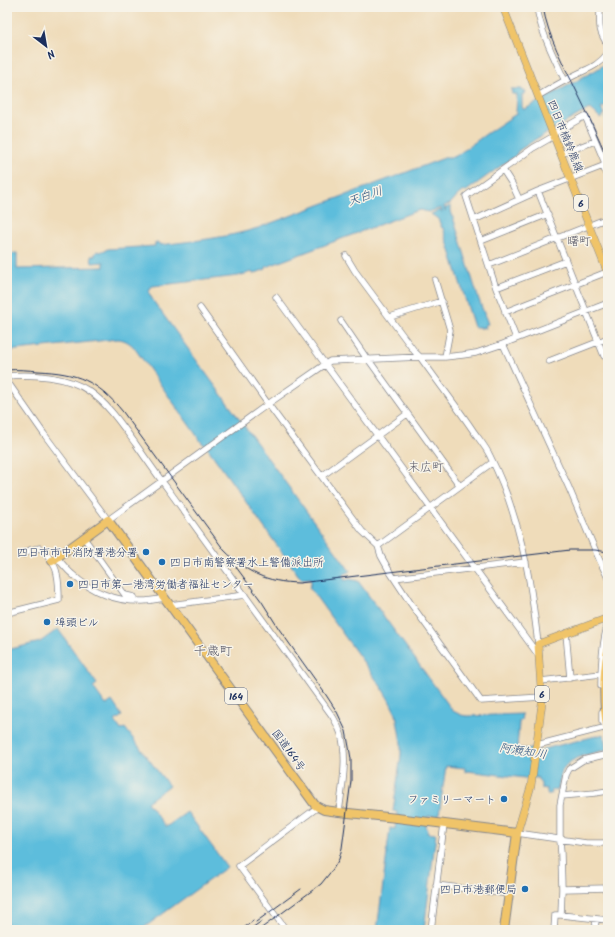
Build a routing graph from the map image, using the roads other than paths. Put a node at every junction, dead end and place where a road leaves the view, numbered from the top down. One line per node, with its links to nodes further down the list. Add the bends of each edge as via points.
1 (503, 7): 7 (main road, 四日市楠鈴鹿線 / 6)
2 (537, 7): 6 (street, via 544,35)
3 (600, 7): 4 (street, via 600,30)
4 (608, 45)
5 (608, 54): 6 (street, via 592,68)
6 (565, 81): 7 (street)
7 (539, 97): 8 (main road, 四日市楠鈴鹿線 / 6)
8 (553, 134): 9 (street, via 585,116); 10 (main road, 四日市楠鈴鹿線 / 6); 12 (street)
9 (596, 141): 10 (street); 11 (street, via 605,163)
10 (561, 154): 13 (main road, 四日市楠鈴鹿線 / 6)
11 (603, 166): 13 (street); 14 (street)
12 (503, 170): 16 (street); 19 (street, via 466,196)
13 (571, 178): 15 (street); 20 (main road, 四日市楠鈴鹿線 / 6)
14 (608, 179)
15 (538, 190): 16 (street); 17 (street)
16 (519, 199): 19 (street)
17 (548, 214): 21 (street); 22 (street)
18 (608, 218): 20 (street)
19 (474, 220): 22 (street)
20 (589, 225): 21 (street); 26 (main road, 四日市楠鈴鹿線 / 6)
21 (557, 238): 24 (street); 25 (street)
22 (481, 240): 25 (street)
23 (346, 256): 36 (street)
24 (566, 261): 28 (street); 29 (street)
25 (489, 265): 29 (street)
26 (607, 270): 28 (street)
27 (435, 280): 31 (street)
28 (575, 284): 34 (street); 35 (street)
29 (496, 288): 34 (street)
30 (276, 297): 47 (street)
31 (442, 301): 36 (street); 44 (street, via 450,330)
32 (608, 303): 35 (street)
33 (200, 308): 50 (street)
34 (506, 312): 38 (street)
35 (586, 312): 38 (street); 40 (street)
36 (390, 317): 43 (street)
37 (340, 321): 45 (street)
38 (516, 338): 41 (street)
39 (608, 338): 40 (street)
40 (598, 342): 42 (street); 46 (street)
41 (503, 344): 44 (street, via 476,353); 66 (street)
42 (604, 356)
43 (420, 357): 44 (street); 45 (street); 53 (street)
44 (445, 357)
45 (368, 359): 47 (street, via 330,361); 51 (street)
46 (549, 361)
47 (325, 364): 50 (street); 52 (street)
48 (7, 376): 55 (street, via 58,378 87,390 106,404)
49 (7, 381): 58 (street)
50 (268, 404): 54 (street); 55 (street)
51 (407, 414): 52 (street); 56 (street)
52 (377, 435): 54 (street); 57 (street)
53 (493, 462): 56 (street); 63 (street, via 513,513)
54 (322, 476): 60 (street, via 362,531)
55 (162, 481): 58 (street); 67 (street)
56 (460, 486): 57 (street)
57 (430, 508): 60 (street); 64 (street)
58 (108, 520): 59 (highway); 68 (highway, 国道164号 / 164)
59 (84, 538): 62 (highway); 68 (street, via 125,595 142,598)
60 (378, 546): 65 (street)
61 (24, 554): 62 (street, via 40,548)
62 (54, 560): 68 (street, via 88,586 104,594 135,601); 70 (street, via 59,600)
63 (526, 562): 64 (street); 74 (street)
64 (475, 569): 65 (street); 76 (street)
65 (394, 578): 80 (street, via 481,701)
66 (608, 578)
67 (245, 595): 69 (street); 87 (street, via 333,717 341,734 344,765)
68 (164, 596): 69 (highway, 国道164号 / 164)
69 (170, 605): 86 (highway, 国道164号 / 164)
70 (7, 613)
71 (608, 618): 73 (main road)
72 (608, 623): 77 (street)
73 (566, 634): 74 (main road); 78 (street)
74 (538, 644): 76 (main road, 6)
75 (607, 655): 81 (highway, via 604,693)
76 (539, 656): 79 (main road, 6)
77 (600, 674): 78 (street); 81 (street, via 602,721)
78 (570, 678): 79 (street)
79 (541, 681): 80 (main road, 6)
80 (542, 697): 82 (main road, 6)
81 (608, 728): 82 (street)
82 (537, 746): 89 (main road, 6)
83 (608, 754): 85 (street, via 583,760 569,769)
84 (608, 791): 85 (street)
85 (562, 796): 90 (street)
86 (318, 808): 87 (highway); 99 (street, via 239,866)
87 (339, 812): 88 (highway)
88 (444, 824): 89 (highway); 92 (street)
89 (521, 834): 90 (street); 95 (highway)
90 (558, 839): 91 (street); 94 (street)
91 (608, 843)
92 (436, 885): 95 (street); 100 (street)
93 (608, 888): 94 (street)
94 (562, 889): 96 (street)
95 (509, 894): 101 (highway)
96 (560, 915): 97 (street); 102 (street, via 555,915)
97 (596, 919): 98 (street); 103 (street)
98 (608, 920)
99 (286, 930)
100 (431, 930)
101 (504, 930)
102 (554, 930)
103 (595, 930)

